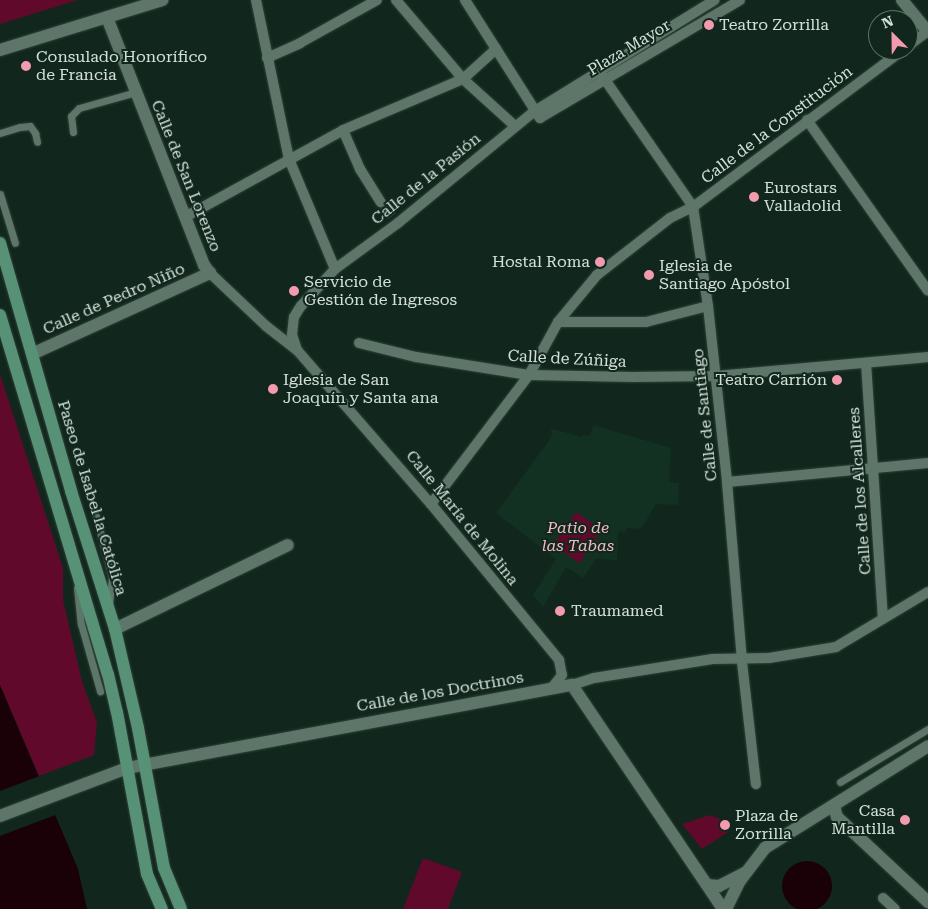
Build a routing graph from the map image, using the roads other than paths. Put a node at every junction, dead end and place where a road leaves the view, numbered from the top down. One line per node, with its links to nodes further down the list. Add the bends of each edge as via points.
1 (163, 0): 9 (street)
2 (256, 0): 13 (street)
3 (377, 0): 13 (street, via 300,44)
4 (396, 0): 16 (street)
5 (465, 0): 11 (street)
6 (716, 0): 15 (street, Plaza Mayor)
7 (740, 0): 15 (street, Plaza Mayor)
8 (902, 0): 10 (street)
9 (107, 17): 12 (street); 17 (street, Calle de San Lorenzo)
10 (928, 32)
11 (496, 49): 16 (street); 18 (street)
12 (0, 50)
13 (267, 58): 25 (street)
14 (889, 60): 19 (street, Calle de la Constitución)
15 (602, 76): 18 (street, Plaza Mayor, via 540,118); 28 (street, Calle de Santiago)
16 (463, 79): 20 (street); 21 (street)
17 (136, 92): 22 (lane, via 79,108 71,116); 29 (street, Calle de San Lorenzo)
18 (535, 112): 20 (street, Calle de la Pasión)
19 (807, 120): 28 (street, Calle de la Constitución); 34 (street)
20 (514, 126): 32 (street, Calle de la Pasión)
21 (339, 131): 25 (street); 27 (street)
22 (72, 132)
23 (0, 133): 24 (lane, via 30,126)
24 (37, 142)
25 (290, 158): 29 (street); 32 (street)
26 (0, 194): 31 (lane)
27 (382, 202)
28 (693, 207): 35 (street, Calle de Santiago); 37 (street, Calle de la Constitución, via 670,218 597,275)
29 (185, 217): 33 (street, Calle de San Lorenzo)
30 (0, 243): 40 (main road, Paseo de Isabel la Católica)
31 (15, 243)
32 (335, 269): 39 (street, Calle de la Pasión, via 294,317 292,334)
33 (210, 273): 39 (street, Calle de San Lorenzo, via 266,326); 40 (street, Calle de Pedro Niño)
34 (928, 291)
35 (708, 306): 37 (street, via 646,322); 44 (street, Calle de Santiago)
36 (0, 315): 51 (main road)
37 (558, 322): 43 (street, Calle de la Constitución)
38 (359, 344): 43 (street, Calle de Zúñiga, via 416,357)
39 (298, 350): 48 (street, Calle María de Molina)
40 (32, 354): 53 (main road, Paseo de Isabel la Católica)
41 (928, 357): 42 (street, Calle de Zúñiga)
42 (866, 363): 44 (street, Calle de Zúñiga); 46 (street, Calle de los Alcalleres)
43 (529, 375): 44 (street, Calle de Zúñiga); 48 (street, Calle de la Constitución)
44 (716, 376): 47 (street, Calle de Santiago)
45 (928, 463): 46 (street)
46 (874, 468): 47 (street); 54 (street, Calle de los Alcalleres)
47 (727, 482): 56 (street, Calle de Santiago)
48 (431, 504): 58 (street, Calle María de Molina, via 559,660 562,675)
49 (96, 516): 53 (lane, via 113,581)
50 (288, 545): 55 (street)
51 (78, 573): 59 (lane, via 81,624); 63 (main road, via 117,712)
52 (928, 592): 54 (street, Calle de los Doctrinos)
53 (108, 608): 55 (main road, Paseo de Isabel la Católica)
54 (883, 618): 56 (street, Calle de los Doctrinos, via 836,647 769,658)
55 (115, 629): 62 (main road, Paseo de Isabel la Católica)
56 (742, 657): 57 (street, Calle de los Doctrinos, via 602,677); 65 (street, Calle de Santiago)
57 (572, 685): 58 (street, Calle de los Doctrinos); 69 (street)
58 (552, 688): 62 (street, Calle de los Doctrinos)
59 (100, 691)
60 (928, 730): 64 (lane)
61 (928, 746): 66 (street)
62 (144, 764): 63 (street, Calle de los Doctrinos); 73 (main road, Paseo de Isabel la Católica, via 164,868)
63 (127, 768): 67 (street, Calle de los Doctrinos); 72 (main road, via 147,874)
64 (840, 782)
65 (756, 784)
66 (828, 809): 68 (street, via 765,848); 71 (street)
67 (0, 816)
68 (745, 873): 69 (street, via 719,886); 74 (street)
69 (707, 885): 74 (street)
70 (883, 898): 75 (street)
71 (928, 902)
72 (162, 909)
73 (180, 909)
74 (725, 909)
75 (895, 909)

